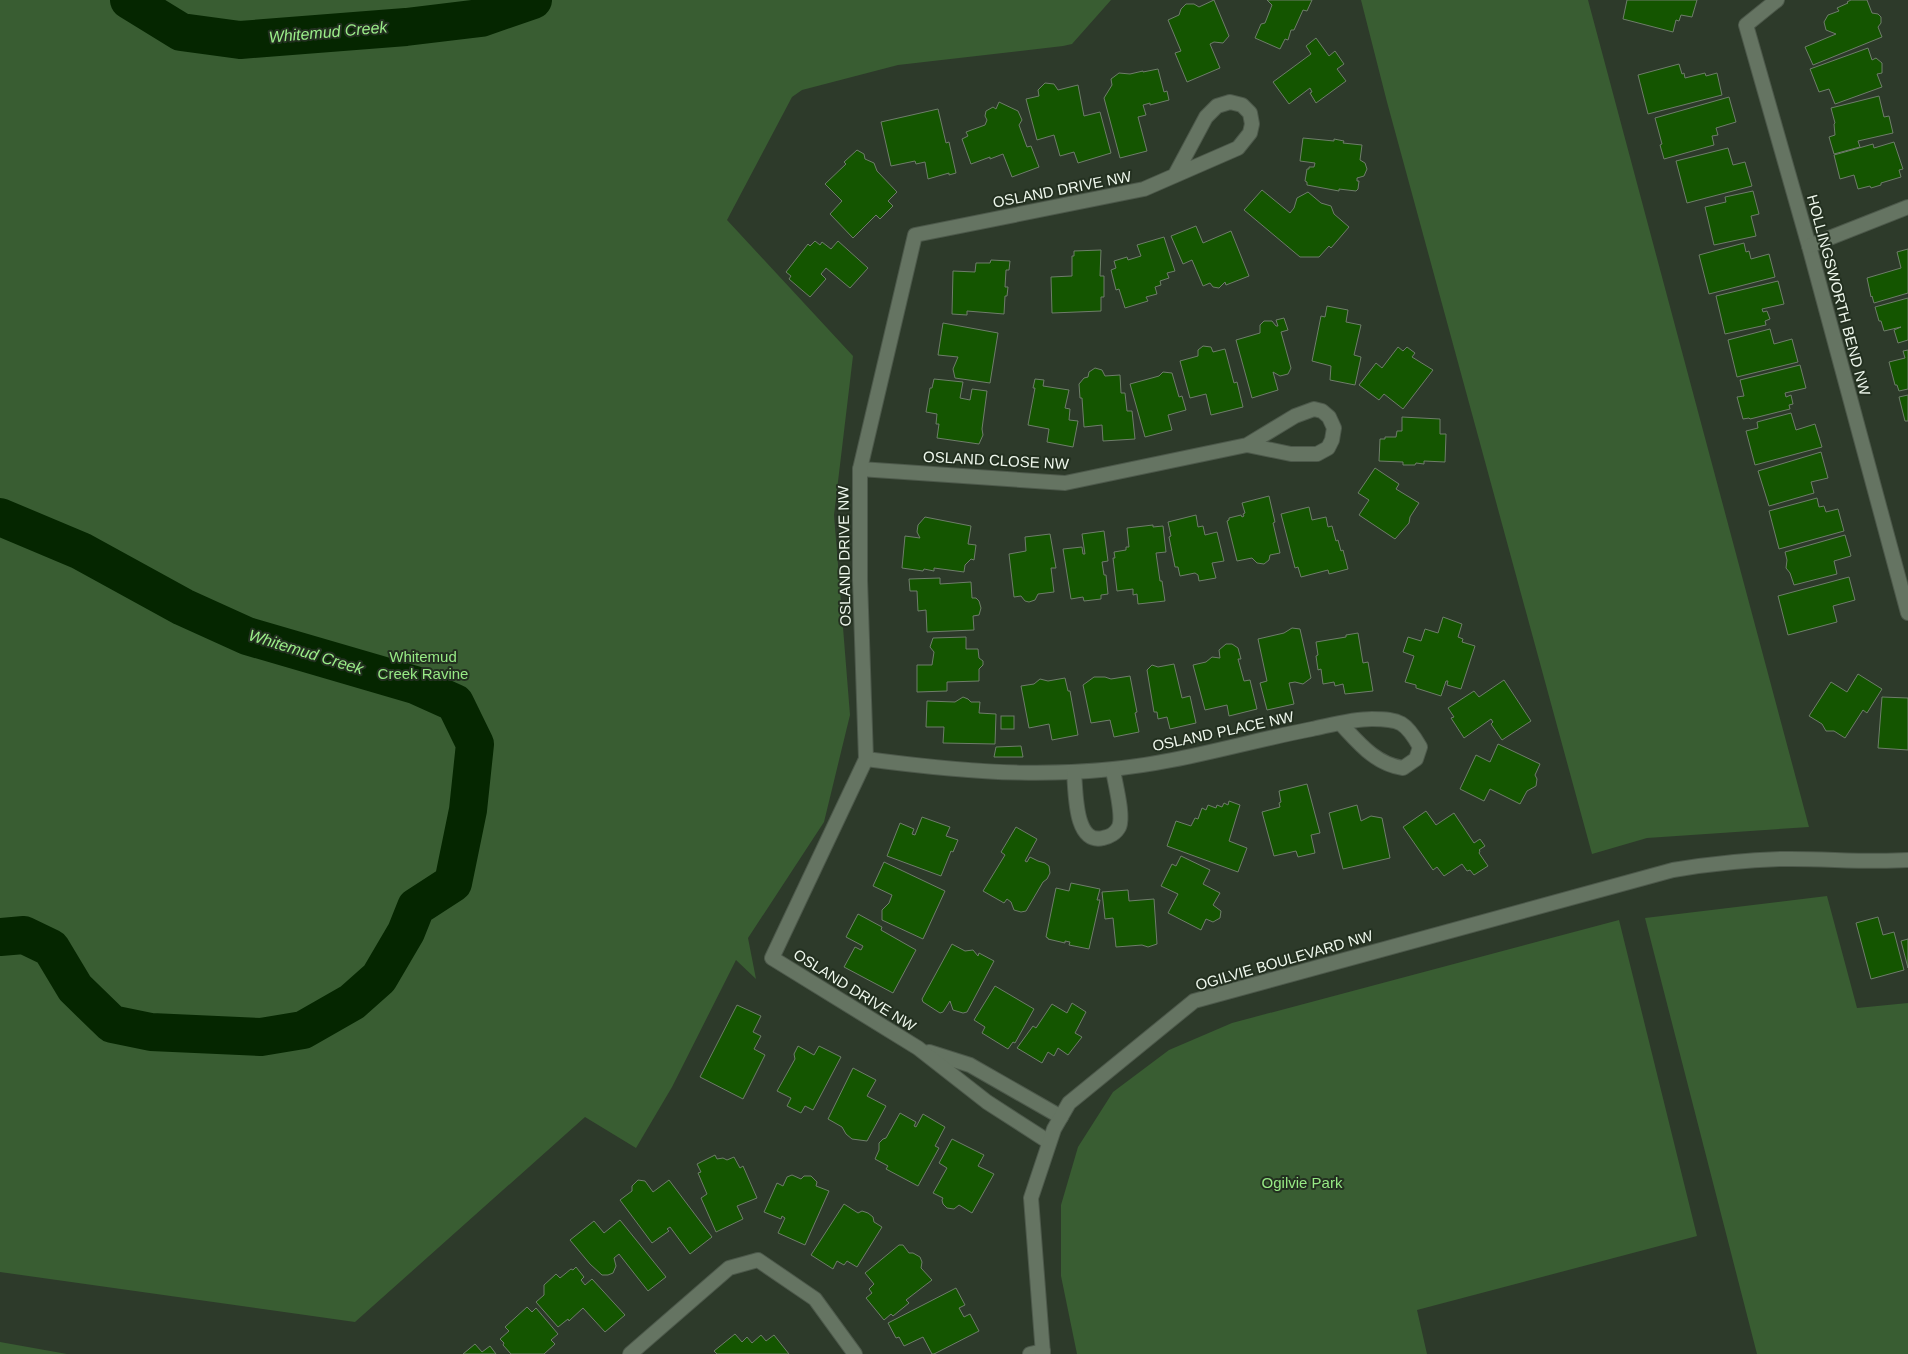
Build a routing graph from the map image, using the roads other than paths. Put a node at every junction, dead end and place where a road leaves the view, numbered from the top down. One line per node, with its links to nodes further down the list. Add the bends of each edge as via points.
1 (1777, 0): 4 (street, HOLLINGSWORTH BEND NW, via 1746,25)
2 (1175, 175): 2 (street, OSLAND DRIVE NW, via 1206,117 1217,106 1230,102 1242,105 1250,113 1250,133 1238,148); 6 (street, OSLAND DRIVE NW, via 1144,189 915,235)
3 (1908, 207): 4 (street)
4 (1809, 246): 7 (street, HOLLINGSWORTH BEND NW)
5 (1247, 445): 5 (street, OSLAND CLOSE NW, via 1291,454 1317,454 1328,448 1334,428 1329,417 1314,409 1295,416); 6 (street, OSLAND CLOSE NW, via 1065,482)
6 (860, 469): 9 (street, OSLAND DRIVE NW)
7 (1908, 613)
8 (1340, 723): 8 (street, OSLAND PLACE NW, via 1371,719 1400,721 1420,747 1416,759 1403,768 1389,766 1362,746); 10 (street, OSLAND PLACE NW)
9 (866, 759): 11 (street, OSLAND PLACE NW, via 932,768); 13 (street, OSLAND DRIVE NW, via 772,958)
10 (1113, 770): 11 (street, OSLAND PLACE NW); 11 (street, via 1119,827 1103,839 1092,838 1084,832)
11 (1074, 773)
12 (1908, 860): 14 (street, OGILVIE BOULEVARD NW, via 1782,859 1673,870 1194,1002 1069,1103)
13 (918, 1048): 14 (street, OSLAND DRIVE NW, via 970,1065); 15 (street, OSLAND DRIVE NW, via 987,1102)
14 (1061, 1117): 15 (street, OGILVIE BOULEVARD NW)
15 (1049, 1142): 16 (street, OGILVIE BOULEVARD NW, via 1031,1198)
16 (1039, 1353)
17 (630, 1354): 18 (street, via 729,1268 758,1260 815,1300)
18 (855, 1354)

